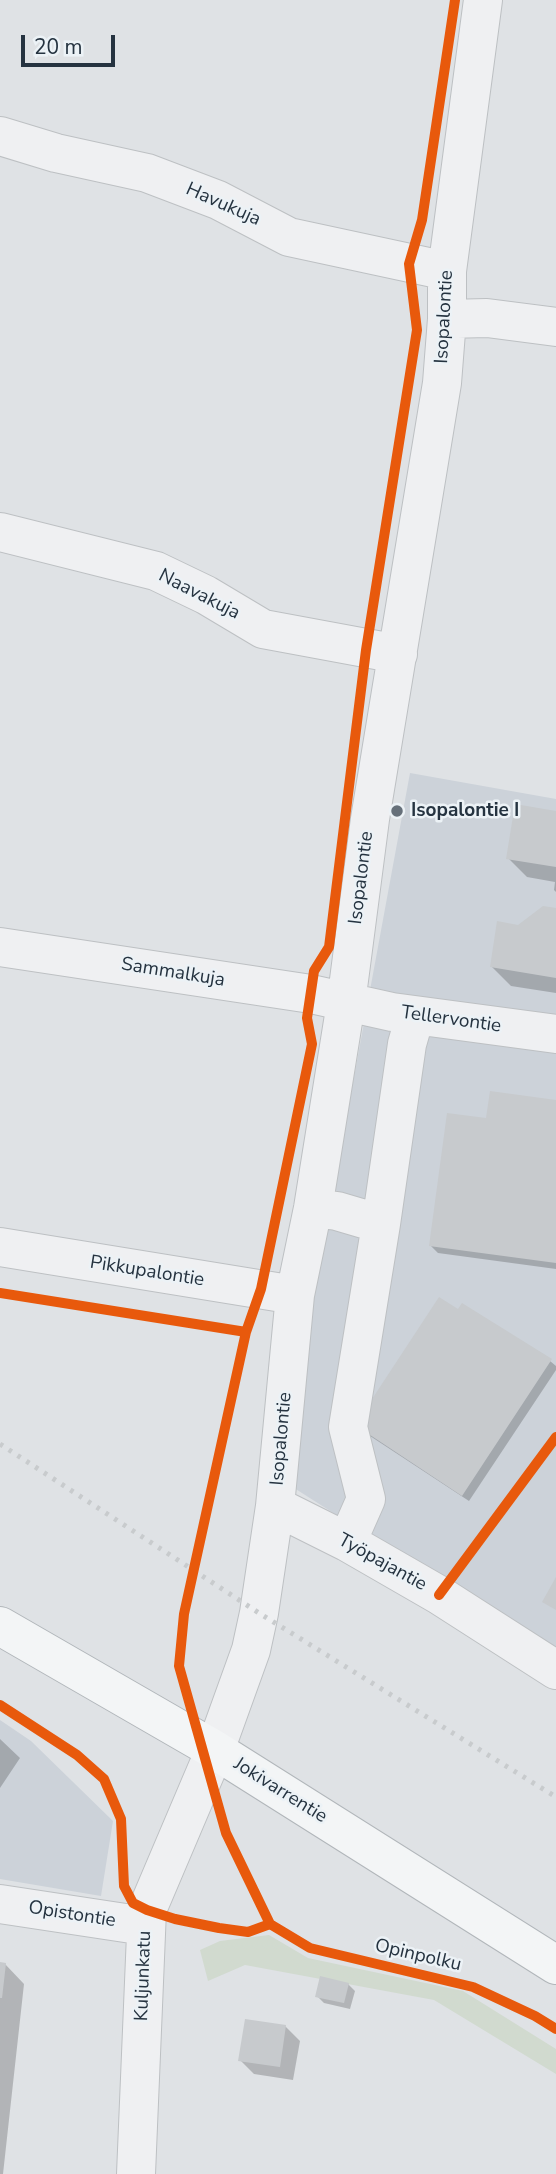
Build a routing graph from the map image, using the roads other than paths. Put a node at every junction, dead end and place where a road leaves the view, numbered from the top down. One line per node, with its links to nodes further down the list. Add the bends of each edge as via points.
1 (483, 0): 3 (street, Isopalontie)
2 (0, 136): 3 (street, Havukuja, via 147,173 218,200 289,237)
3 (447, 271): 4 (street, Isopalontie)
4 (447, 320): 5 (street, via 487,318); 7 (street, Isopalontie, via 442,383)
5 (556, 327)
6 (0, 532): 7 (street, Naavakuja, via 156,571 263,629)
7 (398, 654): 9 (street, Isopalontie)
8 (0, 947): 9 (street, Sammalkuja)
9 (346, 1003): 10 (street, Tellervontie); 12 (street, Isopalontie)
10 (415, 1016): 11 (street, Tellervontie); 13 (street)
11 (556, 1034)
12 (313, 1208): 13 (street); 15 (street, Isopalontie)
13 (381, 1224): 17 (street, via 348,1427 366,1499)
14 (0, 1247): 15 (street, Pikkupalontie)
15 (295, 1295): 16 (street, Isopalontie)
16 (275, 1506): 17 (street, Työpajantie); 20 (street, Isopalontie, via 251,1650)
17 (346, 1542): 19 (street, Työpajantie)
18 (0, 1626): 20 (highway, Jokivarrentie)
19 (556, 1670)
20 (215, 1750): 22 (street, Kuljunkatu, via 147,1910); 23 (highway, Jokivarrentie)
21 (0, 1904): 22 (street, Opistontie)
22 (145, 1926): 24 (street, Kuljunkatu)
23 (556, 1965)
24 (136, 2174)

